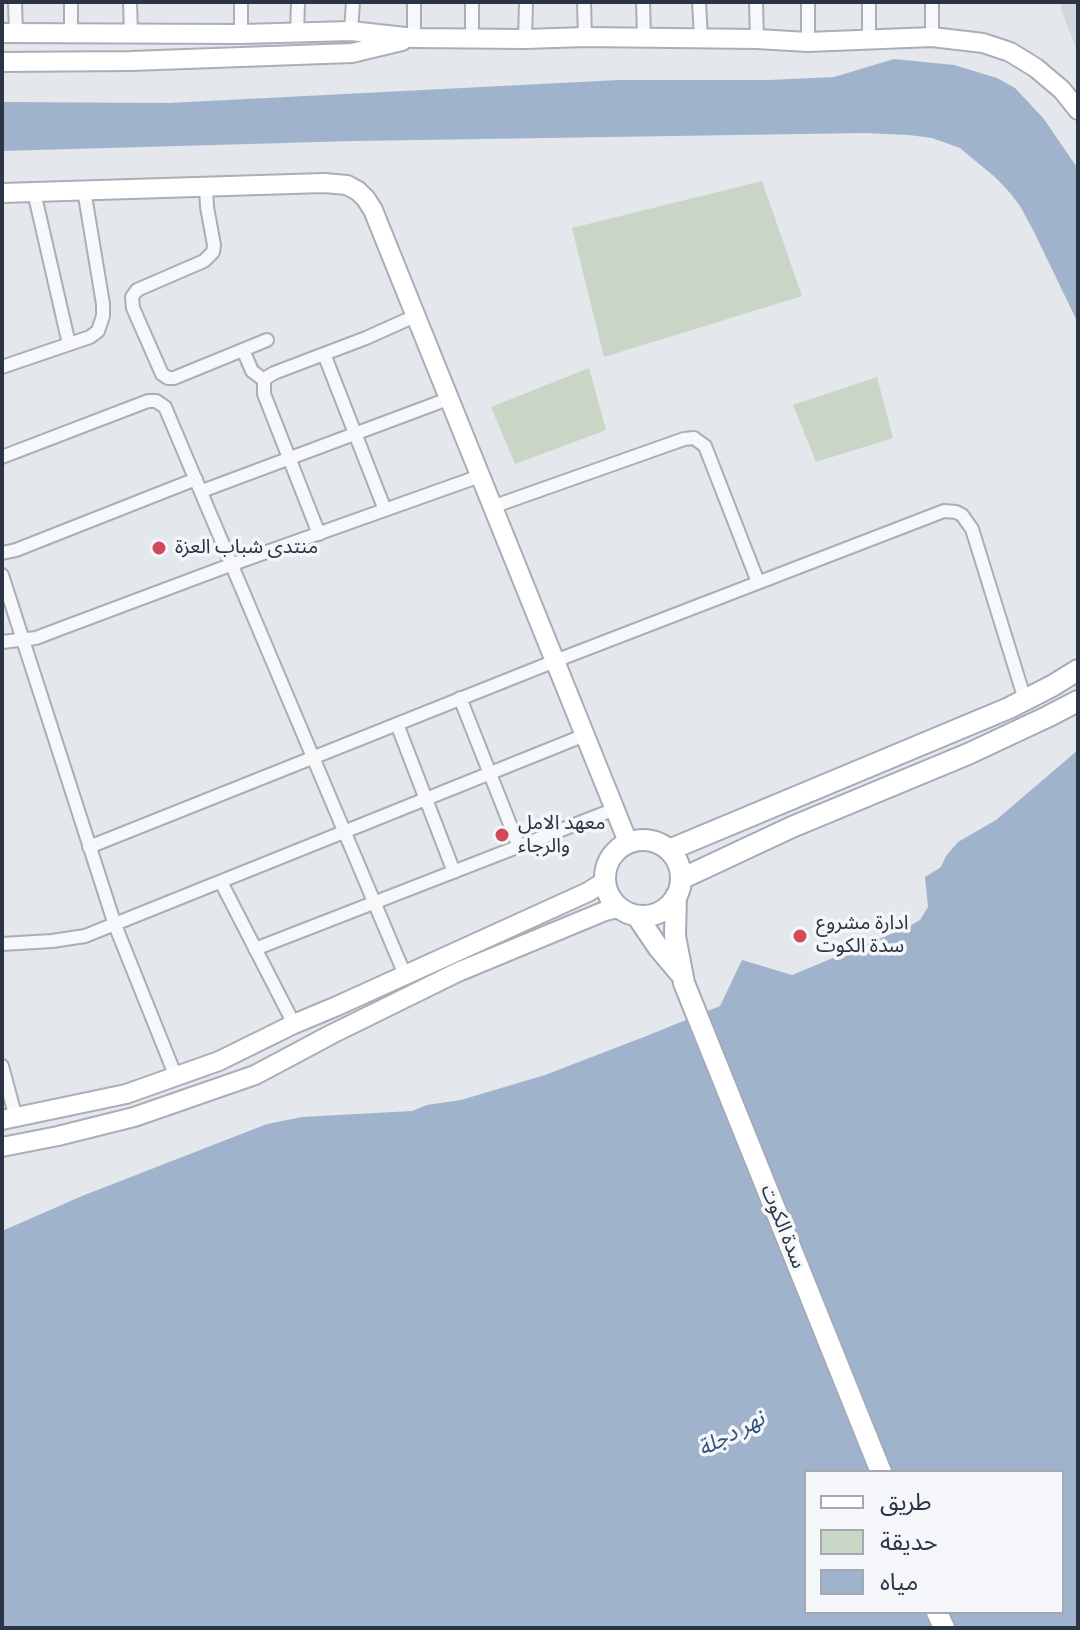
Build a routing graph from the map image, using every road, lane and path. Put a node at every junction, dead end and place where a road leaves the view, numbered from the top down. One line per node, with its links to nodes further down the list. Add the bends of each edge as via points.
1 (15, 2): 18 (street)
2 (71, 2): 19 (street)
3 (130, 2): 20 (street)
4 (241, 2): 22 (street)
5 (298, 2): 21 (street)
6 (353, 2): 17 (street)
7 (414, 2): 26 (street)
8 (472, 2): 27 (street)
9 (526, 2): 28 (street)
10 (584, 2): 23 (street)
11 (643, 2): 24 (street)
12 (699, 2): 29 (street)
13 (756, 2): 30 (street)
14 (808, 2): 32 (street)
15 (869, 2): 31 (street)
16 (932, 2): 25 (street)
17 (351, 31): 21 (street); 26 (street)
18 (9, 33): 19 (street)
19 (71, 33): 20 (street)
20 (131, 33): 22 (street)
21 (297, 33): 22 (street)
22 (241, 34)
23 (585, 37): 24 (street); 28 (street)
24 (644, 37): 29 (street)
25 (932, 37): 31 (street); 34 (street, via 1010,52 1062,90)
26 (414, 38): 27 (street); 33 (street, via 352,53)
27 (472, 39): 28 (street)
28 (525, 39)
29 (701, 39): 30 (street)
30 (757, 39): 32 (street)
31 (869, 39): 32 (street)
32 (808, 42)
33 (2, 62)
34 (1078, 110)
35 (206, 187): 36 (street); 39 (street, via 338,183 358,191 373,210); 45 (street, via 211,256 132,297)
36 (84, 190): 37 (street); 41 (street, via 103,316 95,334)
37 (34, 192): 38 (street); 41 (street)
38 (2, 193)
39 (415, 316): 43 (street); 47 (street)
40 (267, 340): 42 (street)
41 (69, 344): 44 (street)
42 (243, 350): 45 (street); 46 (street, via 252,371)
43 (324, 354): 46 (street); 49 (street)
44 (2, 367)
45 (166, 377): 48 (street)
46 (264, 380): 51 (street, via 264,394)
47 (448, 399): 49 (street); 52 (street)
48 (158, 402): 50 (street, via 148,401); 53 (street, via 169,413)
49 (354, 434): 51 (street); 55 (street)
50 (2, 457)
51 (289, 458): 53 (street); 56 (street)
52 (480, 476): 54 (street); 55 (street)
53 (199, 485): 57 (street); 58 (street)
54 (492, 507): 60 (street, via 694,438 705,446); 63 (street)
55 (385, 510): 56 (street)
56 (319, 534): 58 (street)
57 (2, 553)
58 (233, 564): 61 (street); 70 (street)
59 (2, 575): 61 (street)
60 (758, 582): 63 (street); 66 (street, via 944,511 956,512 972,529)
61 (23, 639): 62 (street); 76 (street)
62 (2, 642)
63 (555, 661): 65 (street); 69 (street)
64 (1078, 670): 66 (main road)
65 (460, 698): 68 (street); 71 (street)
66 (1025, 700): 78 (main road)
67 (1078, 701): 82 (main road, via 968,754 792,827)
68 (397, 724): 70 (street); 72 (street)
69 (585, 735): 71 (street); 73 (street)
70 (313, 757): 74 (street); 76 (street)
71 (491, 773): 72 (street); 77 (street)
72 (426, 799): 74 (street); 79 (street)
73 (615, 809): 75 (street); 77 (street)
74 (345, 833): 80 (street); 83 (street)
75 (628, 842): 78 (main road, via 650,840); 81 (main road, via 610,858)
76 (89, 847): 85 (street)
77 (519, 847): 79 (street)
78 (669, 850): 82 (main road, via 680,868)
79 (454, 872): 83 (street)
80 (221, 882): 85 (street); 87 (street)
81 (604, 882): 84 (main road, via 611,901); 88 (street)
82 (679, 888): 84 (main road, via 660,912); 89 (main road, via 675,936)
83 (375, 903): 87 (street); 88 (street)
84 (628, 912): 89 (main road); 92 (street, via 605,911 458,972)
85 (115, 925): 86 (street, via 71,939); 94 (street)
86 (2, 944)
87 (255, 949): 91 (street)
88 (405, 975): 90 (street)
89 (683, 979): 97 (main road, سدة الكوت)
90 (337, 1006): 91 (street); 92 (street)
91 (294, 1024): 94 (street)
92 (348, 1026): 96 (street, via 255,1075 184,1100)
93 (2, 1066): 95 (street)
94 (176, 1077): 95 (street, via 126,1094)
95 (9, 1119)
96 (2, 1147)
97 (880, 1470)

